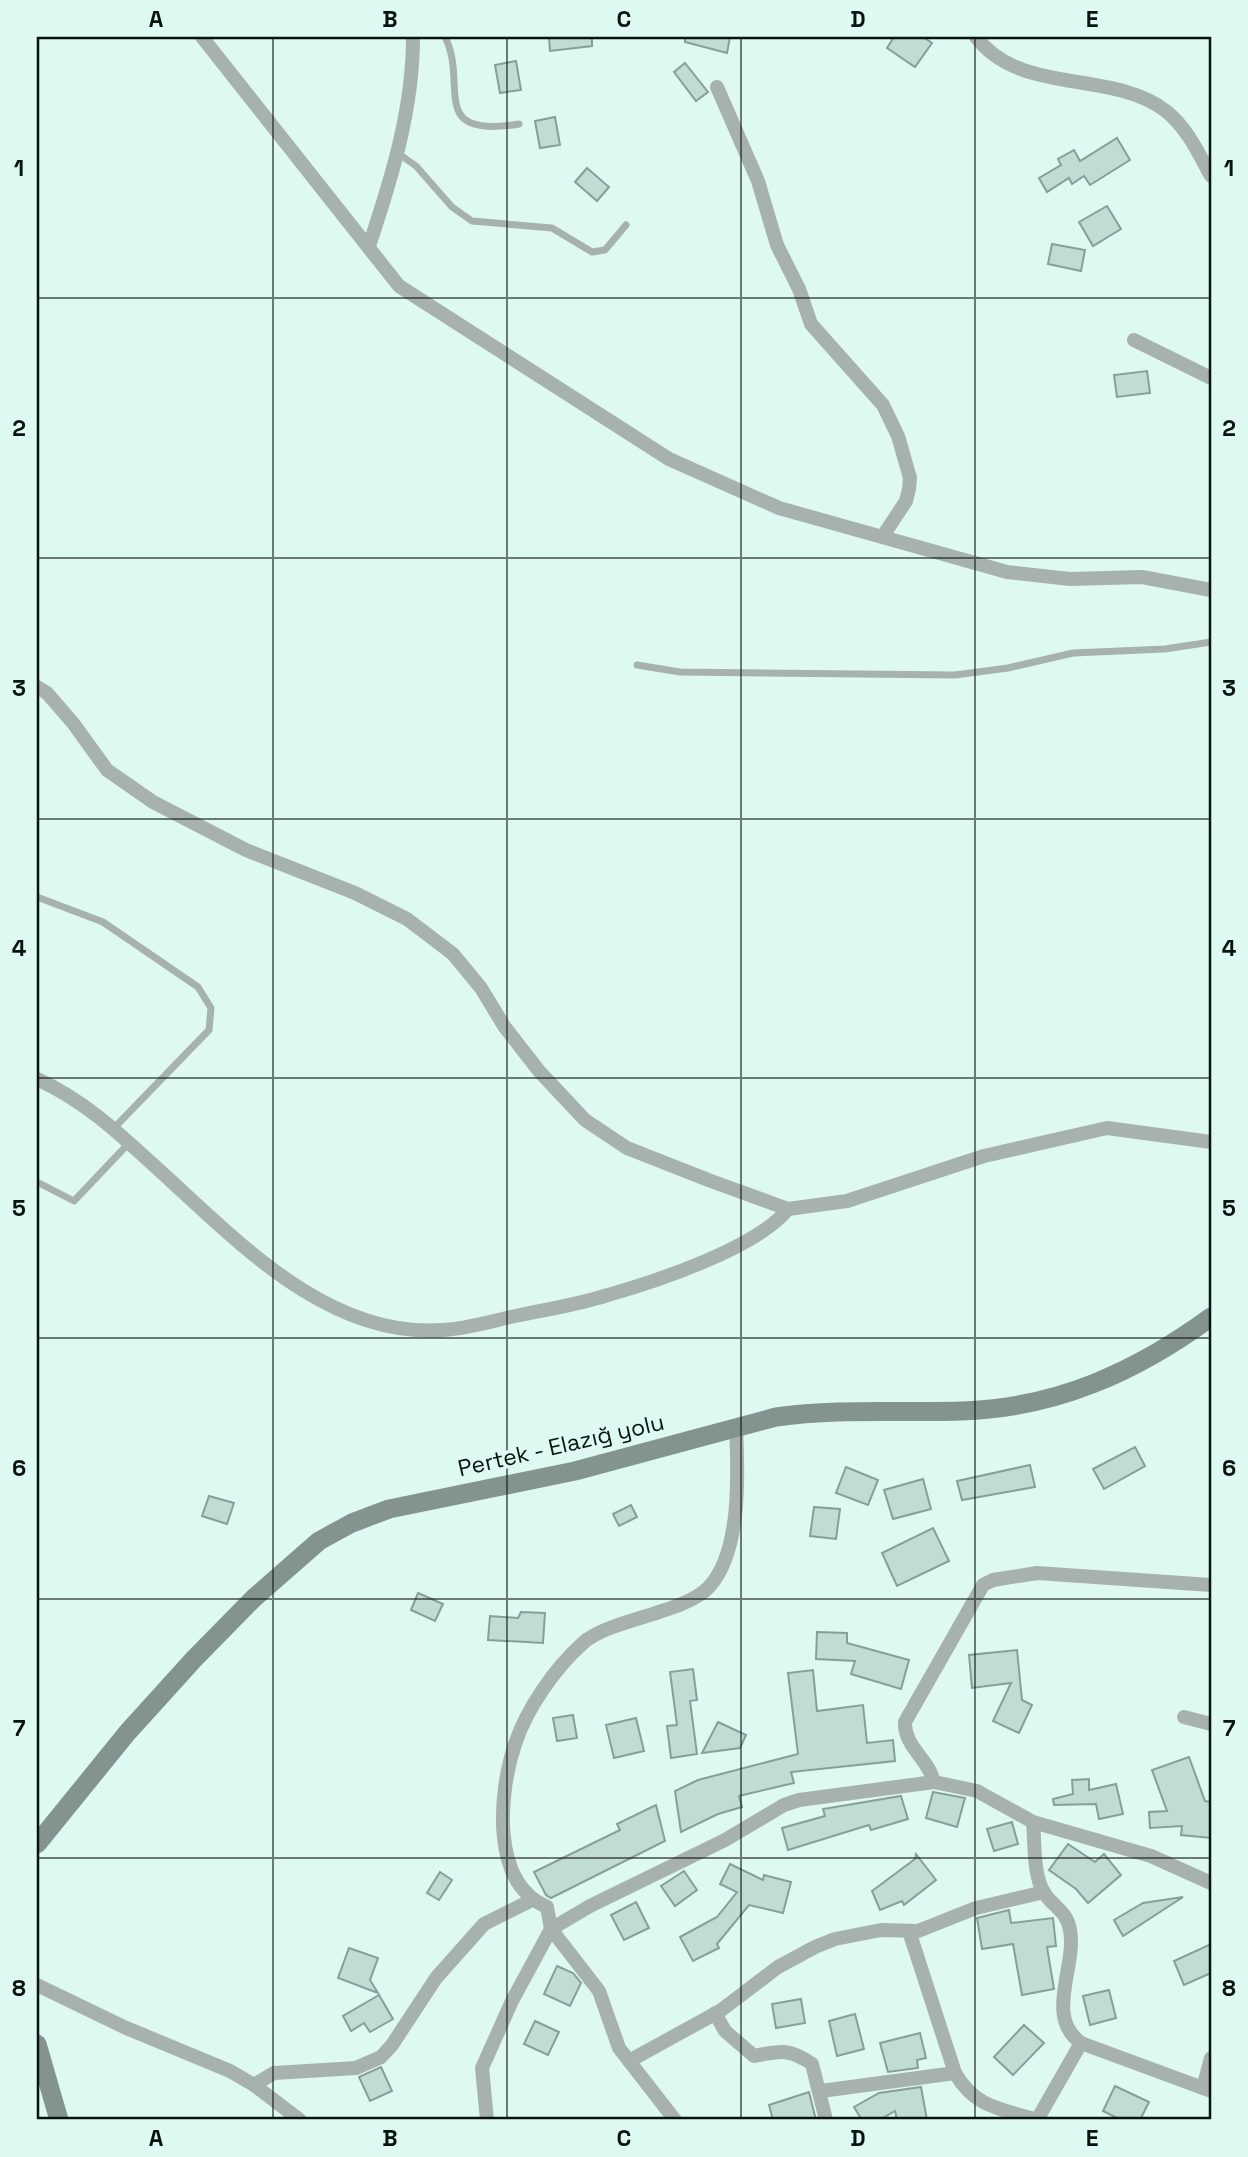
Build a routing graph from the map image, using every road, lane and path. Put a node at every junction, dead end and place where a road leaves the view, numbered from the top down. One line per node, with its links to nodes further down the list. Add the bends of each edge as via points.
1 (202, 37): 10 (street)
2 (413, 37): 7 (street)
3 (445, 37): 6 (lane, via 460,113 481,127)
4 (976, 37): 8 (street, via 986,50 1014,68 1126,94 1163,109 1188,134)
5 (717, 87): 13 (street, via 811,324 883,405 898,436 909,489)
6 (519, 124)
7 (399, 154): 9 (lane, via 472,221 552,228 592,252 606,250); 10 (street)
8 (1211, 176)
9 (626, 225)
10 (369, 246): 13 (street, via 387,274 414,298 669,459 779,508)
11 (1134, 340): 12 (street)
12 (1211, 378)
13 (883, 536): 14 (street, via 1035,577 1142,577)
14 (1211, 590)
15 (1211, 642): 16 (lane, via 1073,653 955,675 680,673)
16 (637, 665)
17 (37, 687): 24 (street, via 73,723 107,770 153,802 246,850 355,893 396,914 453,954 539,1071 585,1120 627,1148)
18 (37, 897): 20 (lane, via 82,912 123,935 198,987 211,1008 209,1030)
19 (37, 1079): 20 (street)
20 (114, 1128): 22 (street)
21 (1211, 1142): 24 (street, via 1107,1128 984,1156 847,1201)
22 (129, 1143): 23 (lane, via 74,1201); 24 (street, via 231,1236 296,1286 364,1318 416,1329 442,1330 654,1282 763,1233)
23 (37, 1182)
24 (788, 1209)
25 (1211, 1317): 26 (main road, Pertek - Elazığ yolu, via 1133,1368 1050,1400 965,1411 810,1412)
26 (736, 1427): 32 (main road, Pertek - Elazığ yolu, via 575,1471 389,1509 352,1522 319,1541 194,1658); 35 (street, via 739,1496 726,1556 709,1587 684,1602 585,1641 553,1676 515,1744 502,1833 509,1863)
27 (1211, 1585): 30 (street, via 1037,1573 983,1585 905,1722 907,1739 929,1764)
28 (1184, 1717): 29 (street)
29 (1211, 1724)
30 (934, 1782): 31 (street, via 977,1791); 36 (street, via 783,1805 725,1840)
31 (1033, 1822): 33 (street, via 1151,1856); 34 (street)
32 (37, 1844)
33 (1211, 1883)
34 (1044, 1892): 37 (street, via 976,1908); 40 (street, via 1065,1912 1071,1932 1063,2015 1071,2035)
35 (532, 1900): 36 (street, via 547,1907); 45 (street, via 484,1924 436,1978 381,2057 356,2068 274,2073)
36 (551, 1928): 43 (street, via 599,1991 619,2048); 50 (street, via 482,2068)
37 (909, 1931): 39 (street, via 881,1930 815,1947 778,1967); 44 (street)
38 (37, 1985): 45 (street)
39 (715, 2014): 43 (street); 47 (street, via 724,2031 754,2056 796,2052 812,2064)
40 (1081, 2043): 46 (street); 53 (street)
41 (37, 2044): 48 (main road)
42 (1211, 2058): 46 (street)
43 (629, 2062): 51 (street)
44 (955, 2073): 47 (street); 53 (street, via 965,2091 980,2102)
45 (254, 2085): 49 (street)
46 (1207, 2090)
47 (821, 2091): 52 (street)
48 (59, 2120)
49 (300, 2120)
50 (487, 2120)
51 (675, 2120)
52 (826, 2120)
53 (1037, 2120)

